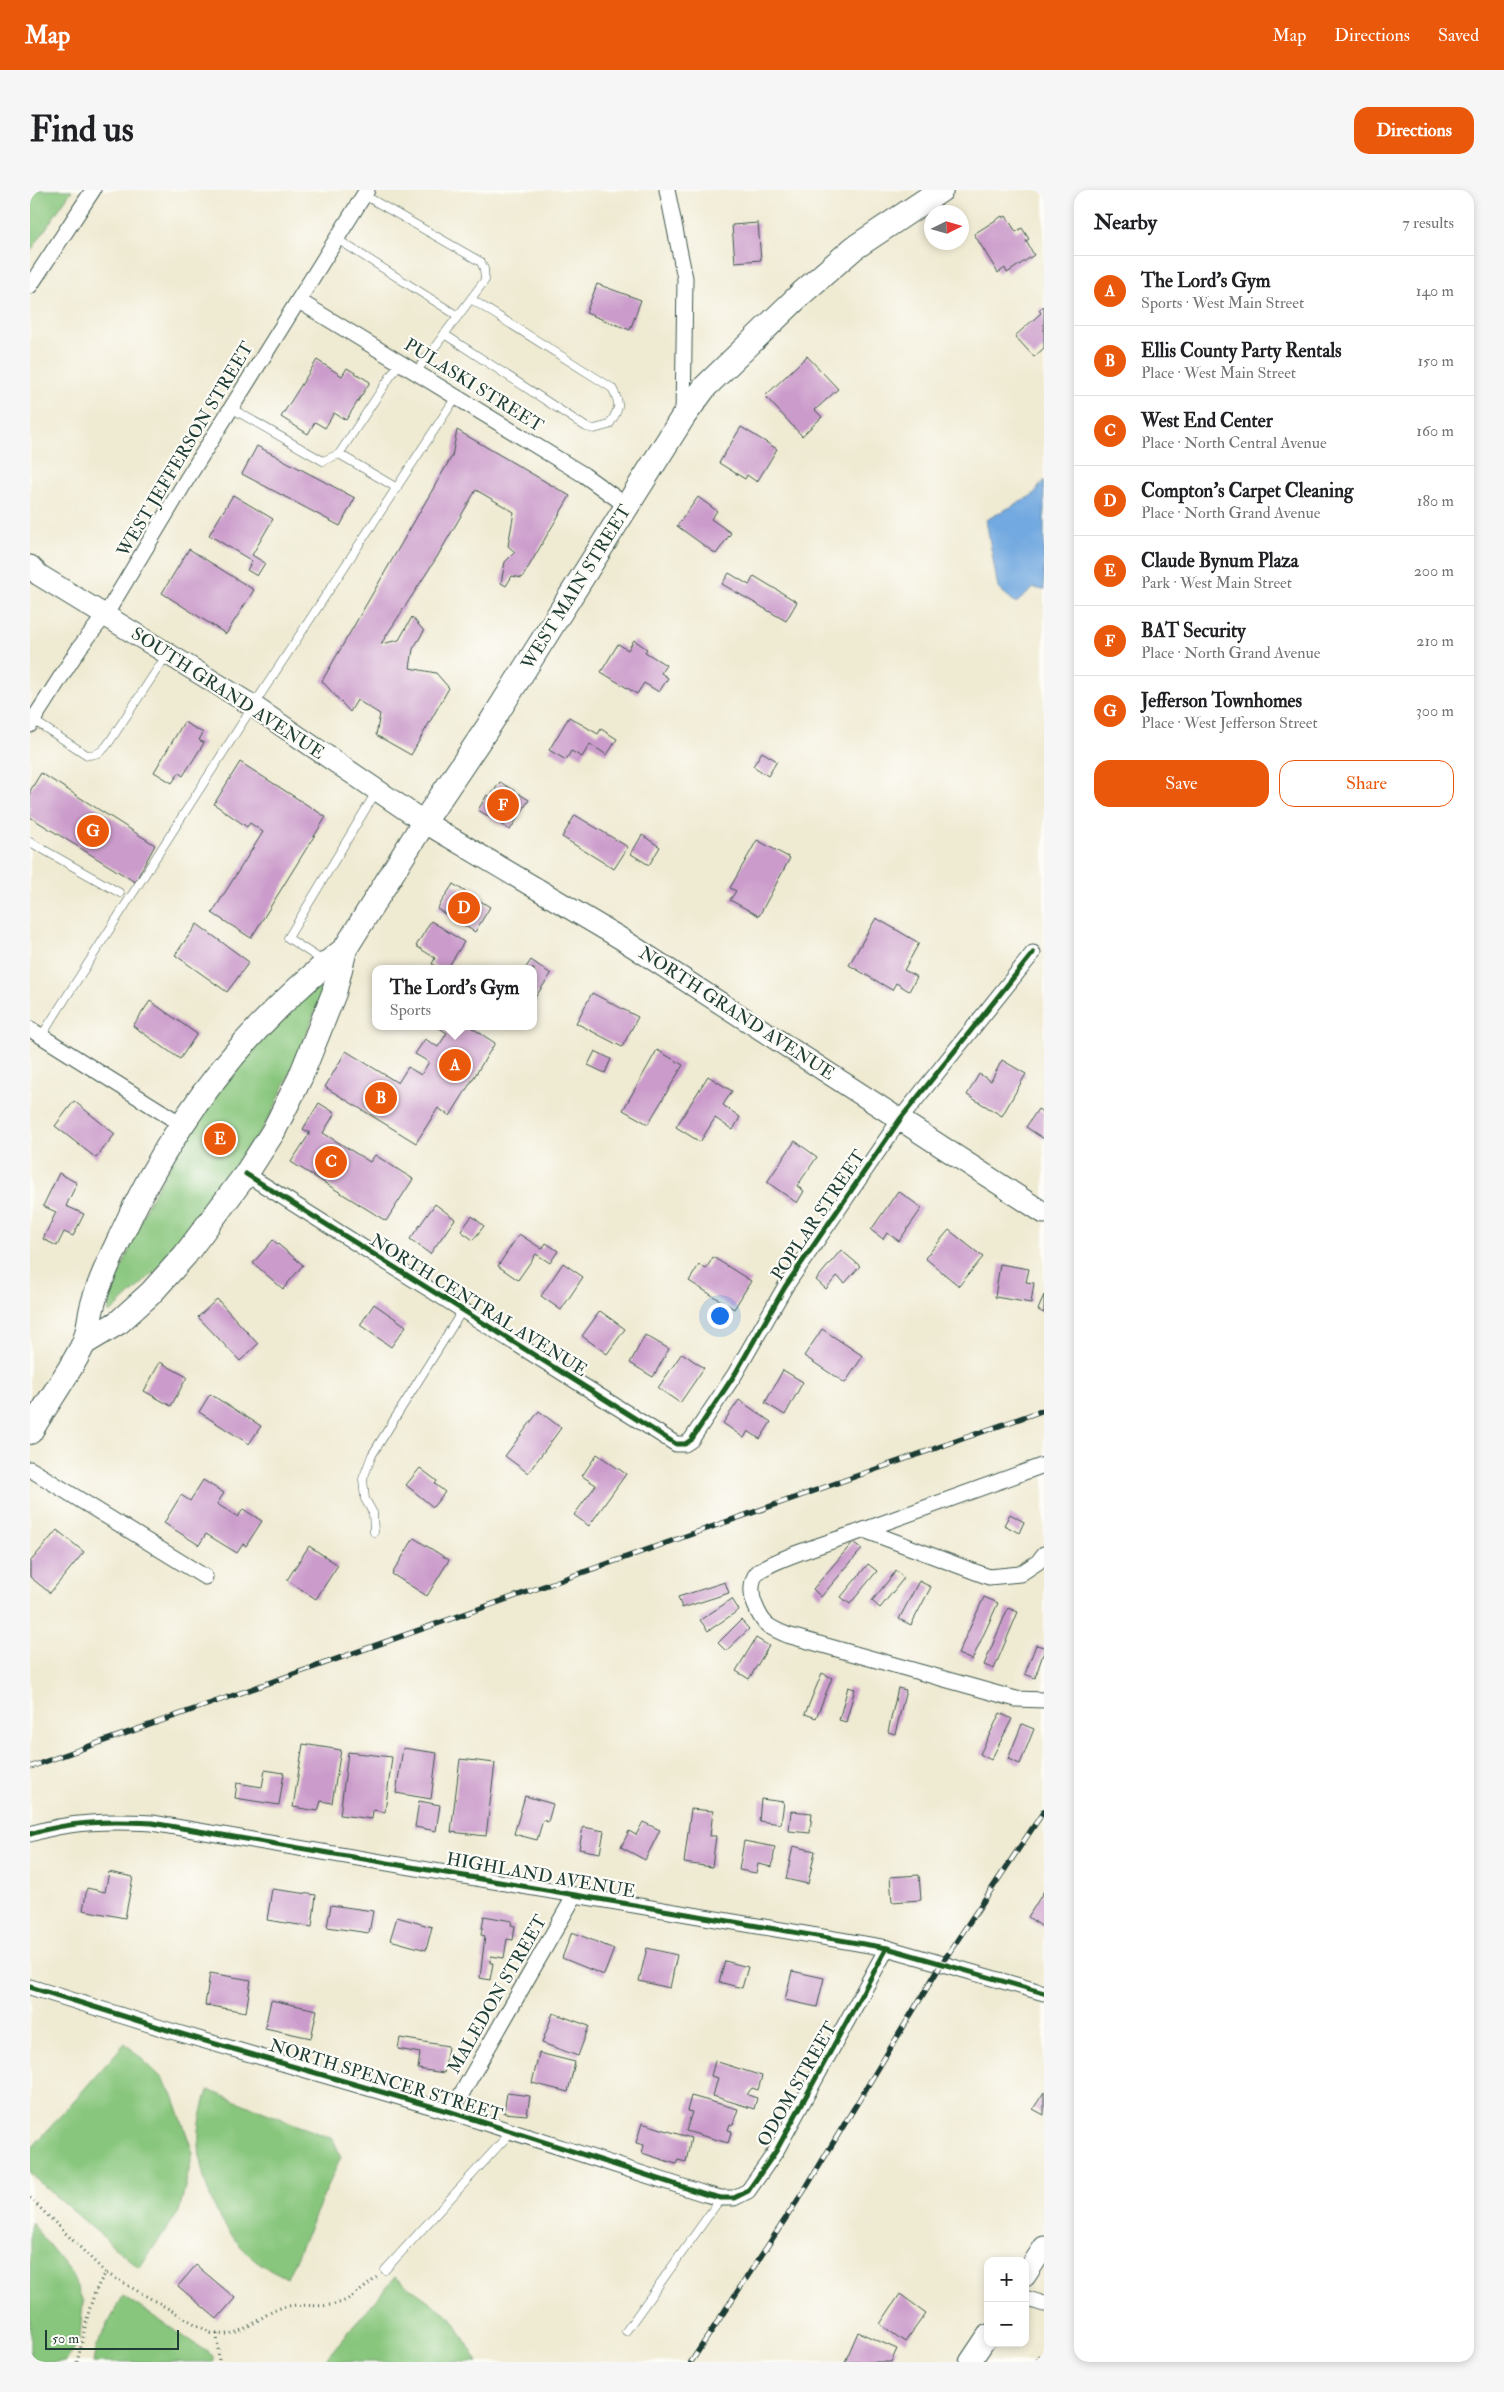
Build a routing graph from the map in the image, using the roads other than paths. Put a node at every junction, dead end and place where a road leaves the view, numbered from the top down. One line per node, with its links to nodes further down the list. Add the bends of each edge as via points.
1 (93, 190): 6 (street)
2 (667, 190): 15 (street, via 685,278)
3 (941, 190): 15 (main road, WEST MAIN STREET, via 854,248 802,293 718,373)
4 (365, 192): 5 (street, WEST JEFFERSON STREET); 7 (lane, via 482,262 485,280)
5 (337, 239): 8 (street, WEST JEFFERSON STREET); 9 (lane)
6 (30, 286)
7 (471, 299): 9 (lane); 10 (lane, via 612,388 619,409 609,425 594,429 586,427)
8 (299, 301): 11 (street, PULASKI STREET); 14 (street, WEST JEFFERSON STREET)
9 (458, 316): 10 (lane)
10 (444, 334): 12 (lane)
11 (400, 362): 12 (street, PULASKI STREET); 16 (lane)
12 (416, 372): 13 (street, PULASKI STREET)
13 (456, 397): 17 (lane); 18 (street, PULASKI STREET, via 584,475)
14 (231, 408): 16 (lane, via 323,461); 20 (street, WEST JEFFERSON STREET)
15 (682, 417): 18 (main road, WEST MAIN STREET)
16 (339, 454): 17 (lane)
17 (397, 488): 22 (lane)
18 (626, 506): 25 (main road, WEST MAIN STREET, via 490,724)
19 (30, 566): 20 (main road, SOUTH GRAND AVENUE)
20 (106, 614): 21 (main road, SOUTH GRAND AVENUE); 23 (street, WEST JEFFERSON STREET)
21 (168, 653): 22 (main road, SOUTH GRAND AVENUE); 23 (lane, via 104,750 96,755 88,755)
22 (253, 706): 24 (main road, SOUTH GRAND AVENUE); 31 (lane)
23 (31, 723)
24 (377, 790): 25 (main road, SOUTH GRAND AVENUE); 30 (lane, via 288,938)
25 (424, 822): 28 (main road, WEST MAIN STREET); 32 (main road, NORTH GRAND AVENUE, via 620,938)
26 (30, 842): 27 (lane)
27 (120, 894)
28 (345, 949): 30 (main road, WEST MAIN STREET); 34 (main road, WEST MAIN STREET, via 334,993 300,1078 273,1132)
29 (1033, 953): 32 (street, POPLAR STREET)
30 (326, 963): 33 (main road, WEST MAIN STREET, via 293,992 236,1052)
31 (36, 1032): 33 (street)
32 (901, 1118): 35 (main road, NORTH GRAND AVENUE); 38 (street, POPLAR STREET, via 785,1287 735,1374)
33 (180, 1124): 37 (main road, WEST MAIN STREET, via 120,1238 93,1303)
34 (246, 1174): 36 (street, NORTH CENTRAL AVENUE); 37 (main road, WEST MAIN STREET, via 185,1255 151,1293 119,1322)
35 (1044, 1213)
36 (462, 1310): 38 (street, NORTH CENTRAL AVENUE, via 676,1444 685,1444); 43 (lane, via 372,1455 363,1478 365,1498 373,1512)
37 (84, 1343): 39 (main road, WEST MAIN STREET)
38 (696, 1431)
39 (30, 1432)
40 (1044, 1465): 42 (street)
41 (30, 1469): 45 (street)
42 (864, 1530): 44 (street, via 989,1577 1020,1574); 46 (street, via 783,1559 758,1572 752,1580 753,1601 769,1628 1016,1698)
43 (374, 1532)
44 (1043, 1559)
45 (205, 1577)
46 (1044, 1700)
47 (30, 1834): 48 (street, HIGHLAND AVENUE, via 94,1821 152,1823)
48 (575, 1895): 49 (street, HIGHLAND AVENUE); 52 (street, MALEDON STREET)
49 (887, 1948): 51 (street, HIGHLAND AVENUE); 54 (street, ODOM STREET, via 776,2151 748,2191)
50 (30, 1986): 52 (street, NORTH SPENCER STREET, via 171,2031)
51 (1044, 1993)
52 (451, 2112): 53 (street, NORTH SPENCER STREET)
53 (512, 2131): 54 (street, NORTH SPENCER STREET); 56 (lane)
54 (728, 2198): 60 (lane)
55 (1044, 2247): 57 (main road)
56 (385, 2270)
57 (1029, 2270)
58 (1029, 2299): 59 (street)
59 (1044, 2304)
60 (626, 2331)
61 (984, 2340): 62 (main road)
62 (970, 2362)

